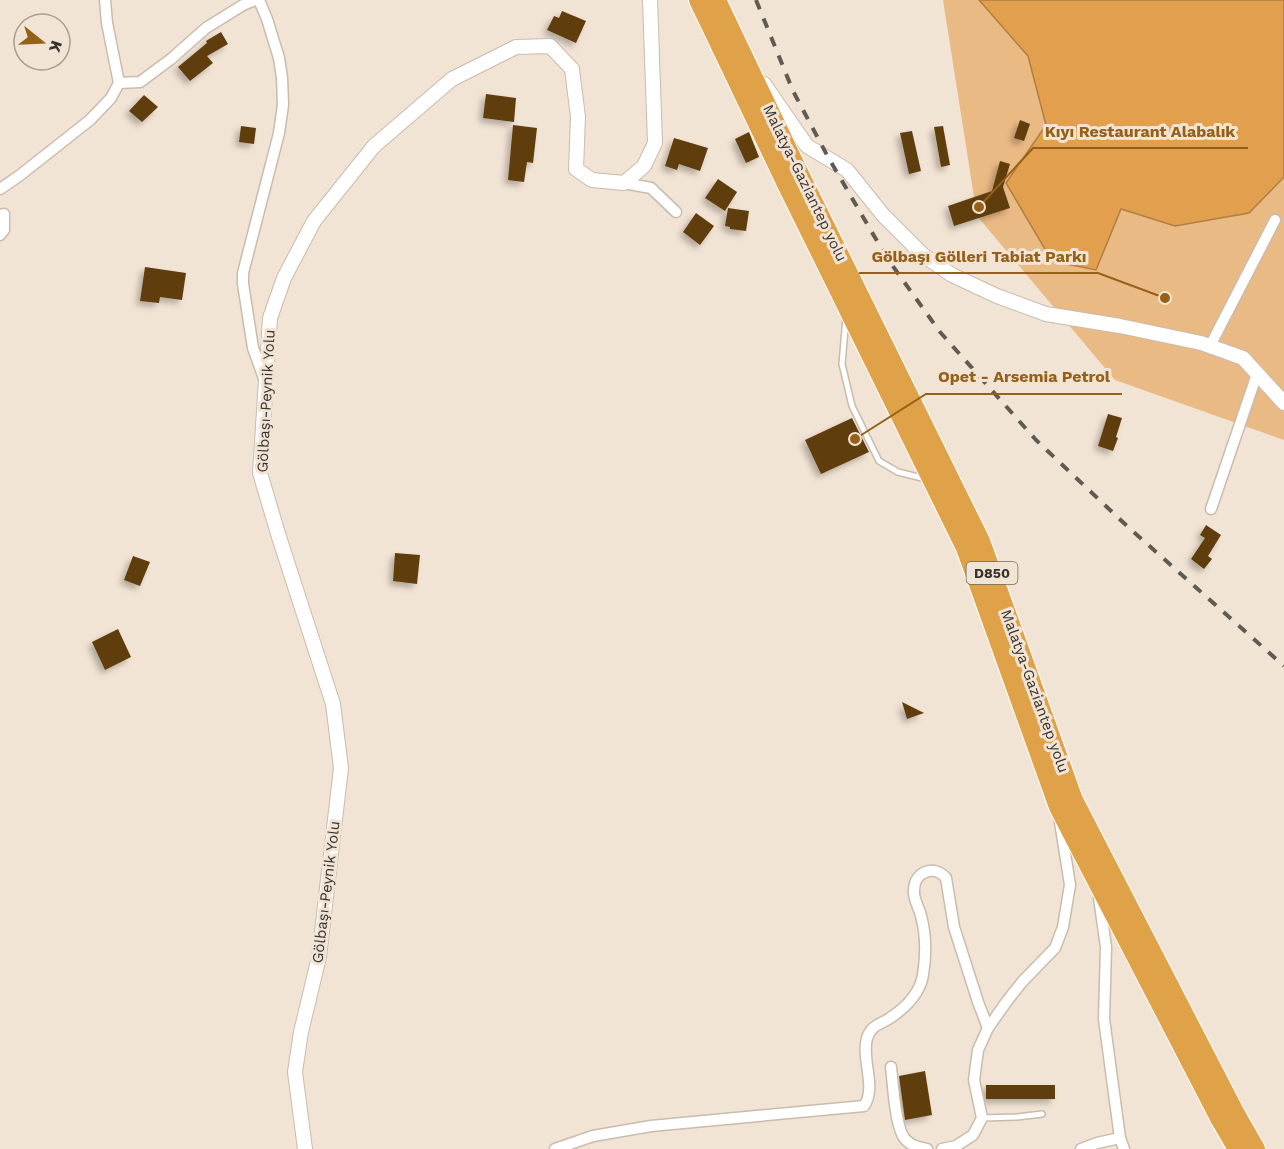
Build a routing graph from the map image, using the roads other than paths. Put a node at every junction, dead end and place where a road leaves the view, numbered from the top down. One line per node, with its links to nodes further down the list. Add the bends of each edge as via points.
1 (105, 0): 7 (street)
2 (257, 0): 7 (street, via 206,28 140,82); 17 (street, via 279,58 283,105 243,273 253,348)
3 (650, 0): 8 (street, via 655,143 644,166)
4 (699, 0): 14 (highway, Malatya-Gaziantep yolu / D850)
5 (717, 0): 6 (highway, Malatya-Gaziantep yolu / D850)
6 (744, 55): 15 (street, via 807,146 847,170 923,255 952,275 1046,314); 34 (highway, Malatya-Gaziantep yolu / D850, via 981,541 1074,800)
7 (119, 83): 9 (street, via 90,120)
8 (624, 183): 10 (street, via 651,188); 17 (street, Gölbaşı-Peynik Yolu, via 592,180 576,169 578,117 572,69 550,46 516,47 452,79 374,146 314,221 270,318)
9 (0, 189)
10 (676, 212)
11 (0, 215): 13 (street, via 4,214)
12 (1275, 220): 15 (street)
13 (0, 235)
14 (847, 308): 19 (highway, Malatya-Gaziantep yolu / D850); 19 (lane, via 842,364 852,406 879,461 898,472)
15 (1210, 346): 16 (street, via 1244,358)
16 (1257, 374): 18 (street); 20 (street)
17 (266, 382): 28 (street, Gölbaşı-Peynik Yolu, via 260,473 333,704 341,768 319,957 295,1072)
18 (1284, 403)
19 (932, 480): 21 (highway, Malatya-Gaziantep yolu / D850, via 965,548)
20 (1210, 509)
21 (1058, 807): 22 (highway, Malatya-Gaziantep yolu / D850); 23 (street, via 1070,885 1063,927 1055,948 1022,982)
22 (1097, 882): 27 (street, via 1106,947 1104,1019); 33 (highway, Malatya-Gaziantep yolu / D850)
23 (988, 1028): 26 (street, via 978,1050 974,1080); 29 (street, via 954,927 945,878 942,873 929,870 920,874 914,887 924,926 922,978 913,998 874,1026 867,1039 869,1088 864,1106 651,1126 593,1136)
24 (891, 1067): 30 (street, via 897,1120 905,1139)
25 (1042, 1114): 26 (lane)
26 (982, 1118): 31 (street, via 973,1135 956,1146)
27 (1122, 1144): 32 (street)
28 (304, 1149)
29 (555, 1149)
30 (927, 1149)
31 (942, 1149)
32 (1081, 1149)
33 (1237, 1149)
34 (1256, 1149)

